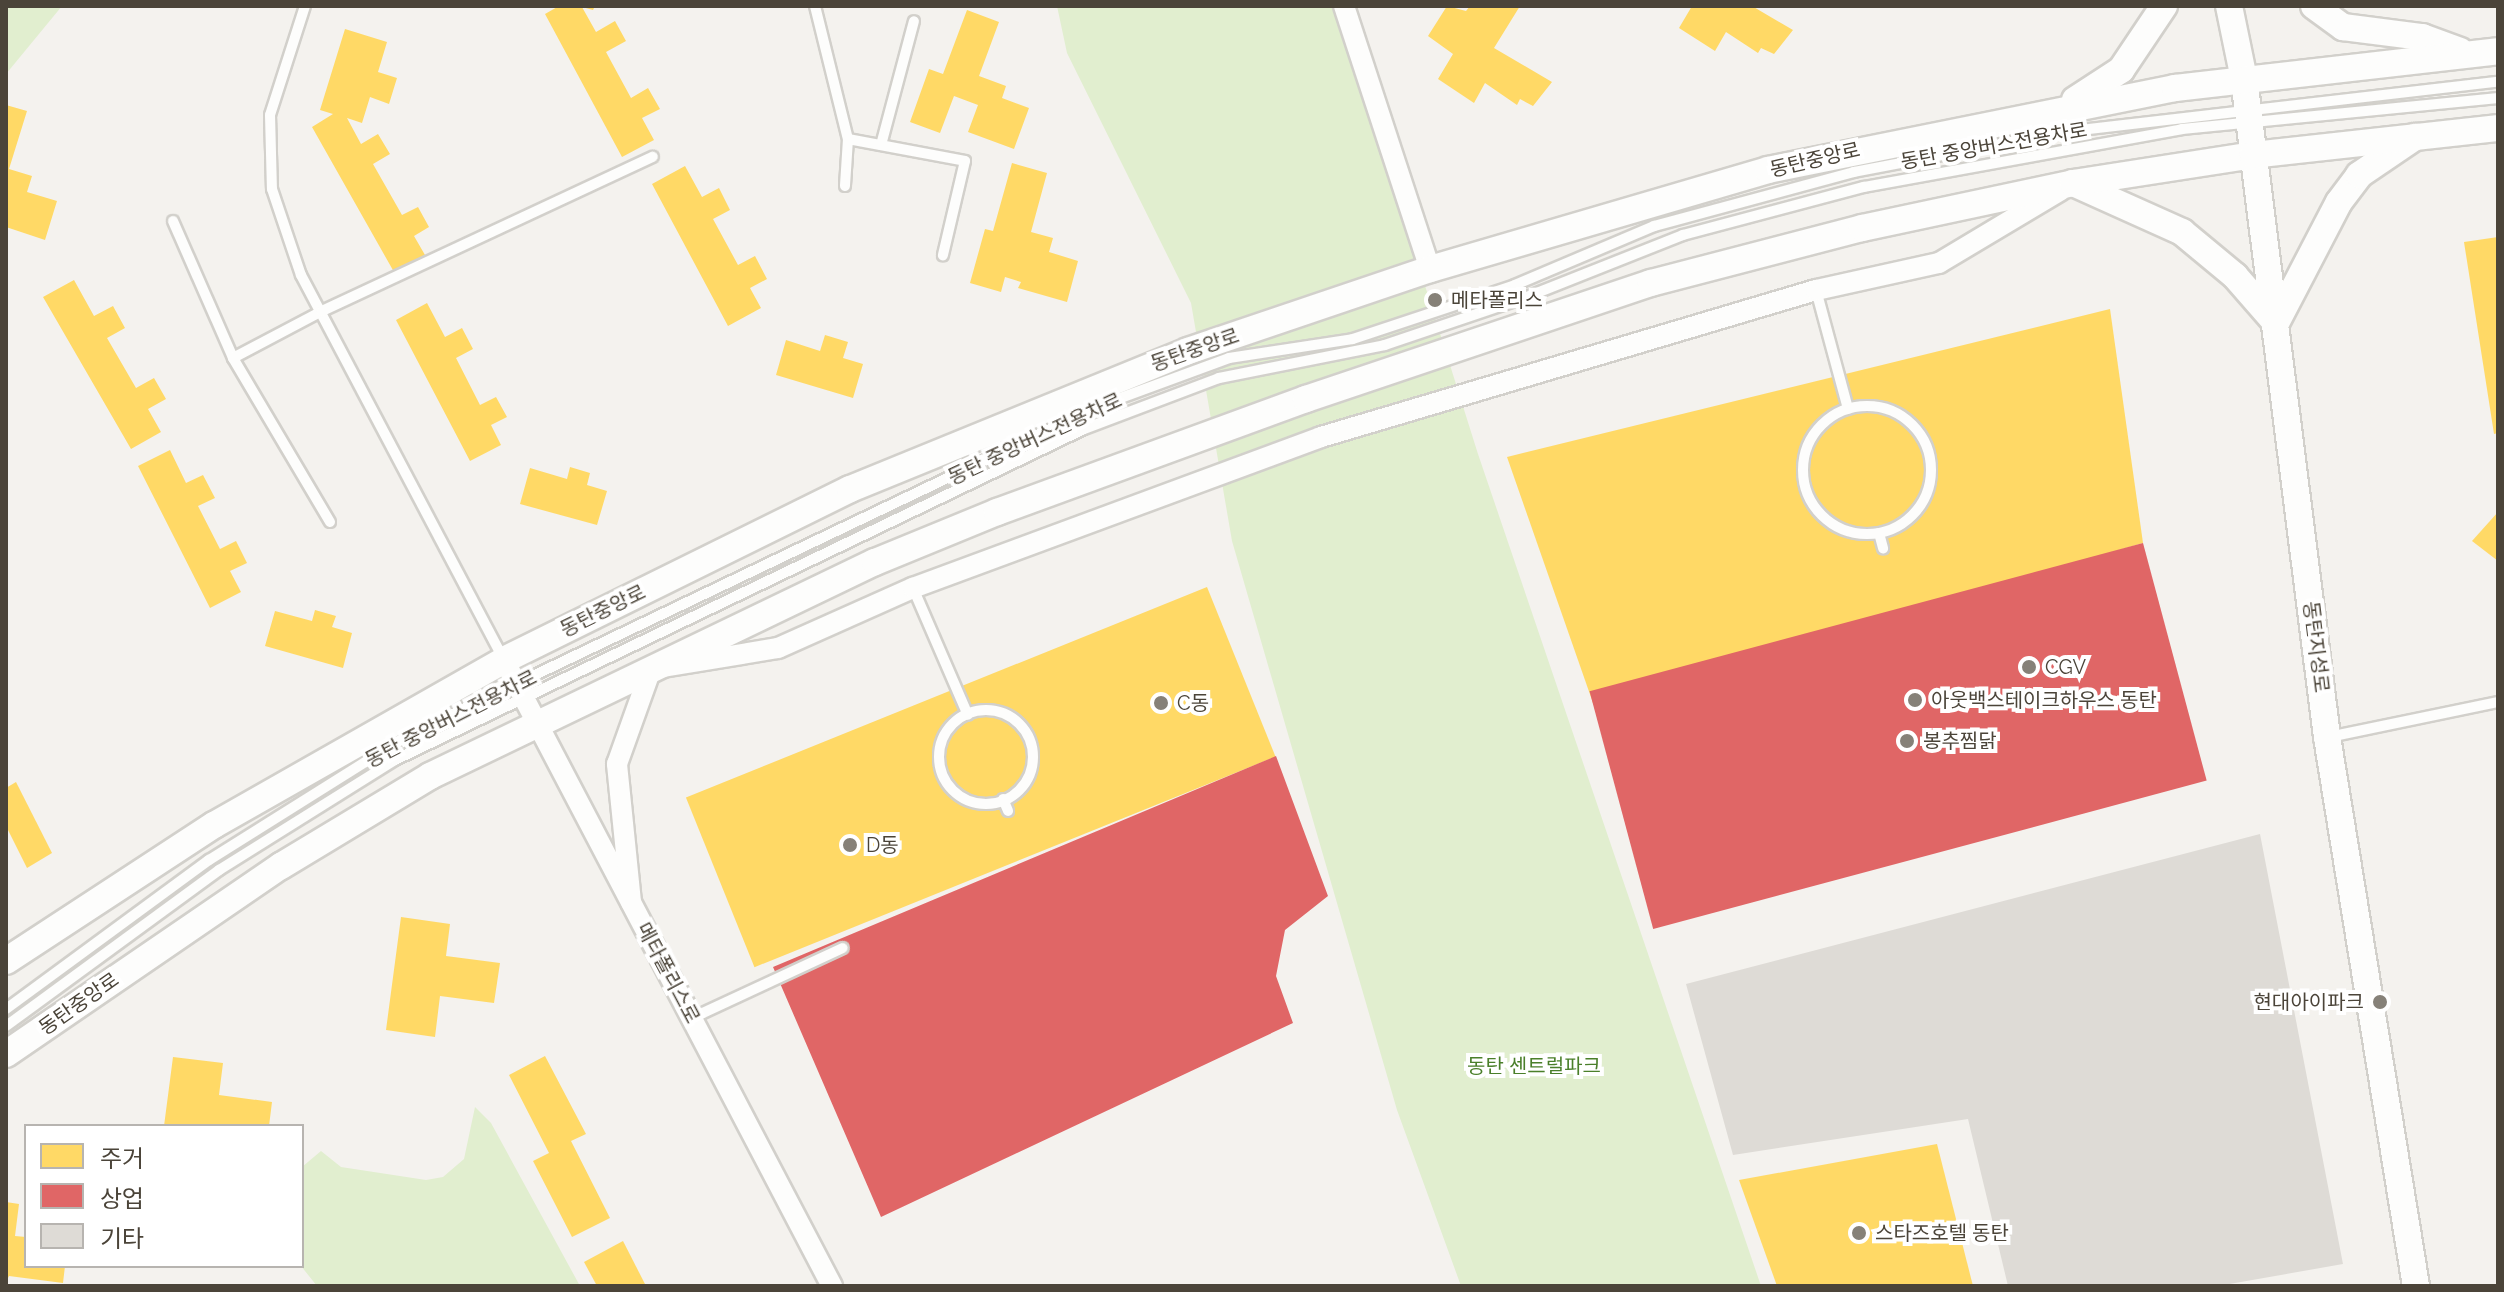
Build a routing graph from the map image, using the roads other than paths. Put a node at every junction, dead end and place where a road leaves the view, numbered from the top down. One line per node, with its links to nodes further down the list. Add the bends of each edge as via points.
1 (305, 6): 27 (lane, via 270,115 272,189 301,275)
2 (815, 6): 17 (lane)
3 (1344, 6): 25 (street)
4 (2164, 6): 13 (street, via 2121,70)
5 (2229, 6): 10 (street, 동탄지성로)
6 (2314, 6): 9 (street, via 2343,27 2422,37)
7 (914, 21): 18 (lane)
8 (2498, 51): 9 (street, 동탄중앙로)
9 (2467, 54): 10 (street, 동탄중앙로)
10 (2244, 79): 13 (street, 동탄중앙로); 14 (street, 동탄지성로)
11 (2498, 82): 14 (lane, 동탄 중앙버스전용차로)
12 (2498, 98): 14 (lane, 동탄 중앙버스전용차로)
13 (2065, 107): 25 (street, 동탄중앙로, via 1768,170)
14 (2248, 114): 19 (street, 동탄지성로); 37 (lane, 동탄 중앙버스전용차로, via 1998,160 1732,219 1385,345 1219,378 1084,429); 37 (lane, 동탄 중앙버스전용차로, via 2005,140 1826,179 1654,226 1515,285 1353,339 1229,358 1069,419)
15 (2498, 128): 16 (street, 동탄중앙로)
16 (2419, 133): 19 (street, 동탄중앙로); 28 (street, via 2359,175 2345,193)
17 (848, 139): 18 (lane); 22 (lane)
18 (881, 145): 24 (lane, via 965,161)
19 (2253, 155): 21 (street, 동탄중앙로); 28 (street, 동탄지성로)
20 (653, 157): 27 (lane)
21 (2073, 183): 26 (street, 동탄중앙로, via 1939,263); 28 (street, via 2182,232 2235,276); 36 (street, 동탄중앙로, via 1862,228 1651,283 1320,394 937,535)
22 (845, 186)
23 (173, 221): 29 (lane)
24 (943, 255)
25 (1430, 269): 35 (street, 동탄중앙로, via 1188,351 992,428 850,489)
26 (1816, 290): 30 (lane); 34 (street, 동탄중앙로, via 1321,437)
27 (322, 311): 29 (lane); 35 (lane)
28 (2276, 323): 41 (street, 동탄지성로)
29 (233, 358): 31 (lane)
30 (1848, 409): 32 (lane, via 1818,426 1803,453 1802,485 1819,514 1849,532); 32 (lane, via 1880,408 1911,418 1930,452 1931,490 1913,521)
31 (330, 522)
32 (1879, 533): 33 (lane)
33 (1883, 548)
34 (913, 588): 36 (street, 동탄중앙로, via 778,648); 39 (lane)
35 (504, 660): 37 (street, 메타폴리스로); 46 (street, 동탄중앙로, via 214,825)
36 (651, 669): 40 (street, 동탄중앙로); 44 (street, via 617,764)
37 (520, 691): 40 (street, 메타폴리스로); 47 (lane, 동탄 중앙버스전용차로, via 407,736 280,813); 49 (lane, 동탄 중앙버스전용차로, via 281,830)
38 (2498, 702): 41 (lane)
39 (968, 715): 42 (lane, via 945,733 937,755 941,778 957,795 979,805); 42 (lane, via 991,709 1014,716 1030,735 1034,761 1025,783)
40 (537, 722): 44 (street, 메타폴리스로); 50 (street, 동탄중앙로, via 430,776 281,866)
41 (2327, 737): 52 (street, 동탄지성로)
42 (1003, 799): 43 (lane)
43 (1008, 811)
44 (631, 902): 48 (street, 메타폴리스로)
45 (843, 948): 48 (lane)
46 (6, 961)
47 (6, 1009)
48 (692, 1018): 51 (street, 메타폴리스로)
49 (6, 1026)
50 (6, 1054)
51 (832, 1286)
52 (2416, 1286)

